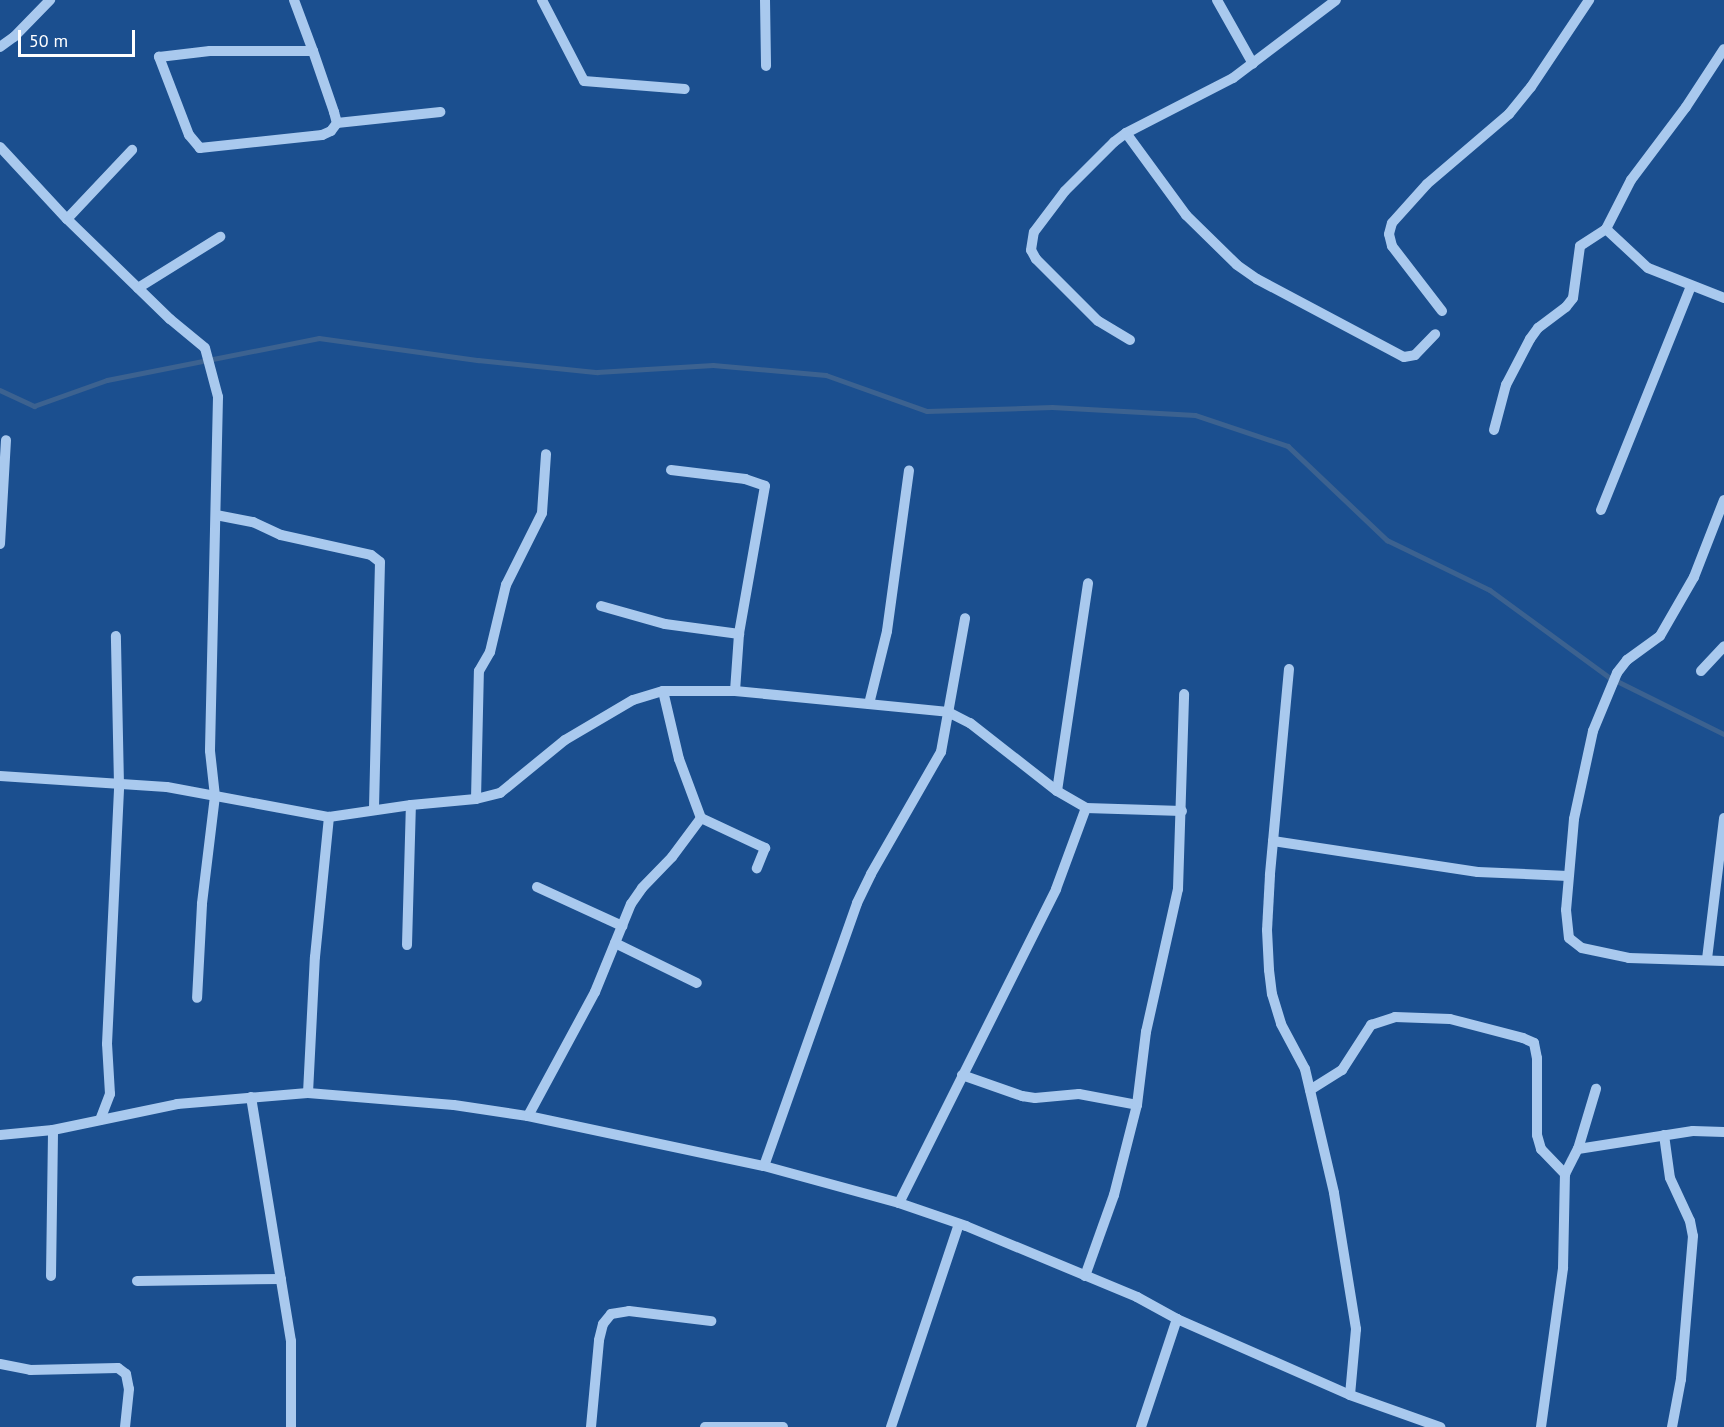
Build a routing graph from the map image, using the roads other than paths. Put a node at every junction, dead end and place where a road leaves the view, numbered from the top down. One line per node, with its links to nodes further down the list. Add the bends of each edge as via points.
1 (50, 0): 8 (street)
2 (294, 0): 10 (street)
3 (542, 0): 13 (street, via 584,81)
4 (765, 0): 12 (street)
5 (1217, 0): 11 (street)
6 (1336, 0): 11 (street)
7 (1589, 0): 25 (street, via 1509,114 1427,184 1392,223 1392,246)
8 (0, 47)
9 (1724, 49): 20 (street, via 1631,180)
10 (313, 51): 15 (street); 15 (street, via 210,51 159,57 189,135 200,148 322,135)
11 (1253, 64): 16 (street)
12 (766, 66)
13 (685, 89)
14 (440, 112): 15 (street)
15 (337, 123)
16 (1126, 134): 26 (street, via 1186,214 1237,265 1257,279 1404,357 1415,355); 27 (street, via 1065,191 1034,232 1031,242 1036,259 1085,309)
17 (0, 147): 19 (street)
18 (132, 150): 19 (street)
19 (67, 219): 23 (street)
20 (1606, 229): 22 (street, via 1648,268); 28 (street, via 1580,246 1573,298 1530,339 1506,385)
21 (220, 237): 23 (street)
22 (1691, 286): 24 (street); 34 (street)
23 (138, 288): 35 (street, via 205,348 218,397)
24 (1724, 298)
25 (1442, 311)
26 (1435, 334)
27 (1130, 340)
28 (1494, 430)
29 (6, 440): 36 (street)
30 (546, 454): 54 (street, via 542,513 506,585 490,652 479,671)
31 (671, 470): 40 (street, via 745,479 765,486)
32 (909, 470): 48 (street, via 887,631)
33 (1724, 500): 64 (street, via 1694,577 1660,636 1617,673 1593,731 1577,801)
34 (1600, 510)
35 (216, 515): 53 (street, via 210,751); 57 (street, via 253,522 281,535 371,555 380,562)
36 (0, 544)
37 (1088, 583): 52 (street)
38 (601, 606): 40 (street, via 665,624)
39 (964, 618): 49 (street)
40 (739, 634): 46 (street)
41 (116, 636): 51 (street)
42 (1724, 646): 44 (street)
43 (1289, 669): 62 (street)
44 (1701, 670)
45 (663, 691): 46 (street); 54 (street, via 633,700 565,740 500,793); 60 (street, via 679,759)
46 (735, 691): 48 (street)
47 (1184, 694): 58 (street)
48 (869, 705): 49 (street)
49 (948, 712): 52 (street, via 970,723); 86 (street, via 941,752 857,903)
50 (0, 776): 51 (street)
51 (119, 785): 53 (street, via 148,785); 80 (street, via 107,1044 110,1094)
52 (1057, 791): 56 (street)
53 (215, 796): 59 (street); 72 (street, via 202,904)
54 (476, 799): 55 (street)
55 (411, 805): 57 (street); 68 (street)
56 (1086, 808): 58 (street); 73 (street, via 1056,889)
57 (374, 810): 59 (street)
58 (1182, 811): 78 (street, via 1178,889 1146,1032)
59 (329, 817): 76 (street, via 315,957)
60 (701, 818): 63 (street, via 765,848); 66 (street, via 642,888)
61 (1724, 818): 69 (street)
62 (1273, 841): 64 (street, via 1467,871); 75 (street, via 1267,930 1272,994 1281,1024 1305,1069)
63 (758, 868)
64 (1568, 876): 69 (street, via 1569,938 1582,948 1629,958)
65 (537, 888): 66 (street)
66 (622, 926): 67 (street)
67 (615, 943): 71 (street); 79 (street, via 596,992)
68 (407, 945)
69 (1707, 959): 70 (street)
70 (1724, 961)
71 (697, 983)
72 (197, 999)
73 (962, 1075): 78 (street, via 1022,1096 1079,1094); 88 (street)
74 (1596, 1089): 85 (street)
75 (1310, 1090): 87 (street, via 1342,1070 1371,1025 1395,1017 1450,1019 1523,1038 1534,1043 1537,1058 1539,1142); 97 (street, via 1353,1295 1356,1329)
76 (308, 1093): 77 (street); 79 (street, via 454,1105)
77 (251, 1097): 80 (street, via 177,1104); 92 (street)
78 (1137, 1105): 91 (street, via 1114,1196)
79 (528, 1116): 86 (street)
80 (100, 1120): 81 (street)
81 (53, 1130): 83 (street); 90 (street)
82 (1724, 1132): 84 (street, via 1694,1131)
83 (0, 1135)
84 (1665, 1136): 85 (street); 107 (street, via 1670,1179 1693,1236 1682,1379)
85 (1578, 1149): 87 (street)
86 (764, 1166): 88 (street)
87 (1565, 1174): 106 (street, via 1563,1268)
88 (899, 1203): 89 (street)
89 (959, 1224): 91 (street); 104 (street)
90 (51, 1276)
91 (1085, 1276): 94 (street)
92 (281, 1280): 93 (street); 100 (street, via 291,1341)
93 (137, 1281)
94 (1177, 1319): 97 (street); 105 (street)
95 (711, 1321): 101 (street, via 629,1311 611,1314 603,1324 599,1340)
96 (0, 1364): 99 (street, via 30,1370 118,1368 126,1374 129,1389)
97 (1350, 1395): 98 (street)
98 (1435, 1426)
99 (125, 1427)
100 (291, 1427)
101 (591, 1427)
102 (705, 1427): 103 (street)
103 (783, 1427)
104 (891, 1427)
105 (1141, 1427)
106 (1542, 1427)
107 (1672, 1427)

